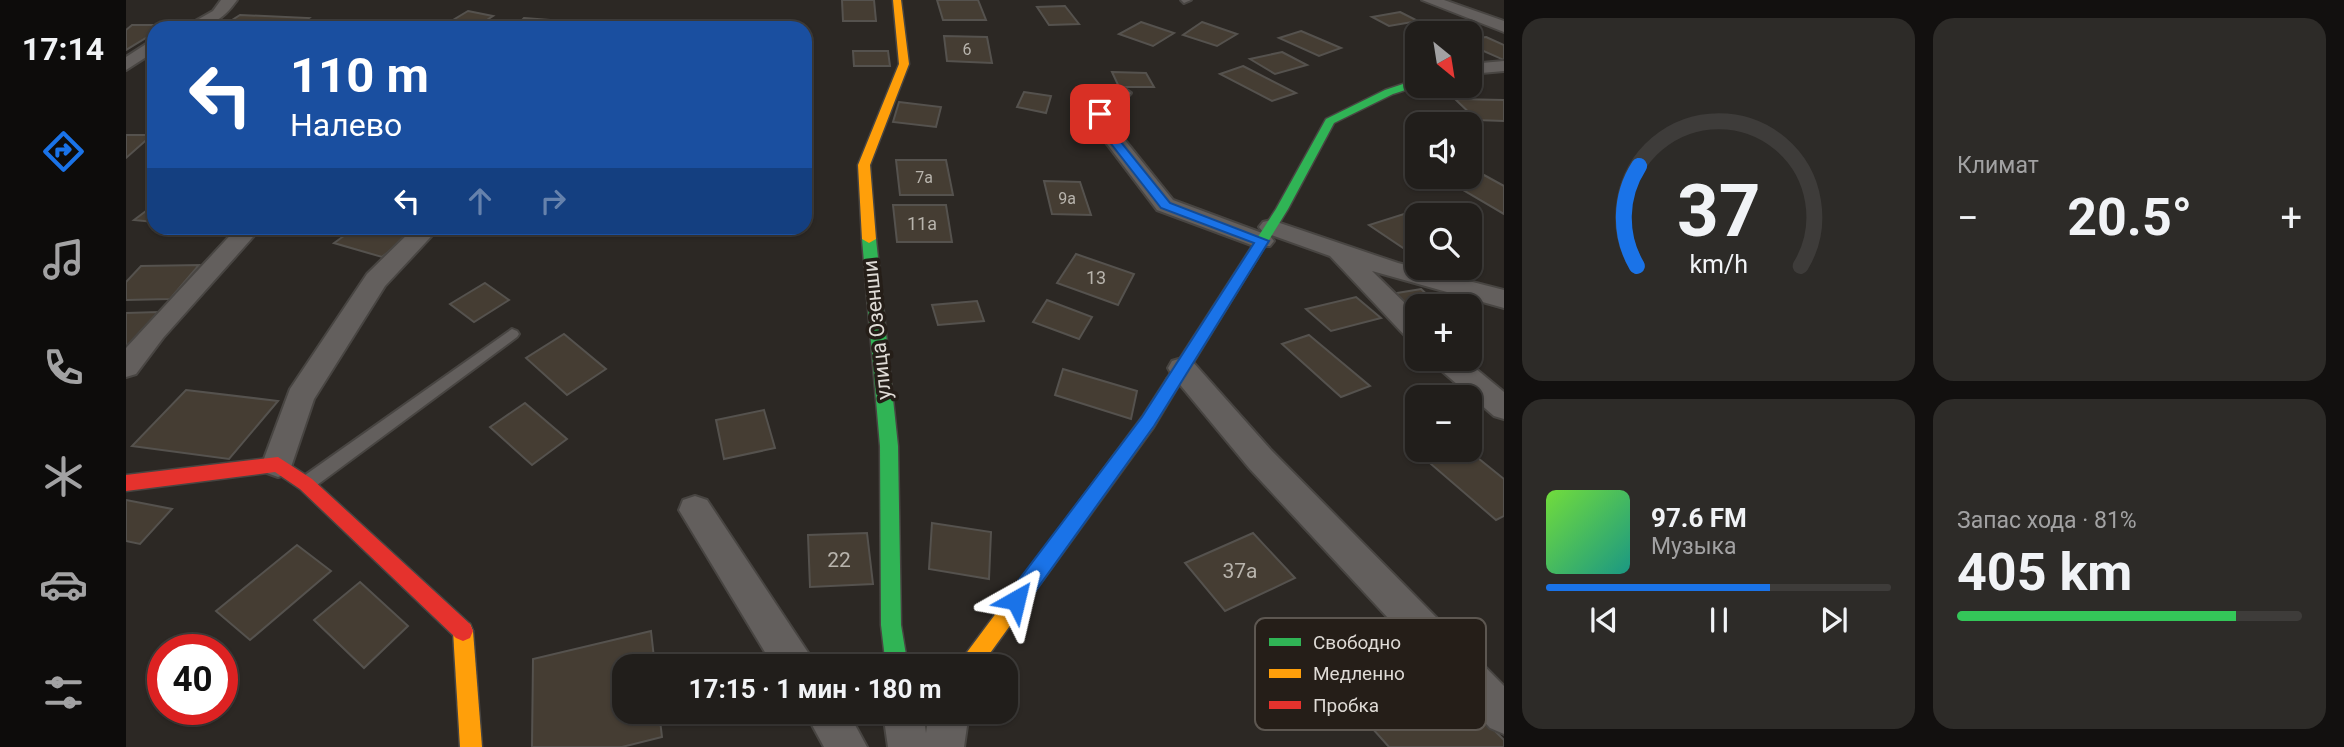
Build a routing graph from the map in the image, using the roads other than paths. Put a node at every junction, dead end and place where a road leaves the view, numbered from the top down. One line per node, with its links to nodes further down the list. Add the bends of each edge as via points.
1 (229, 0): 4 (street, via 219,14)
2 (897, 0): 29 (street, улица Озенши, via 904,64 864,165 889,446)
3 (1430, 0): 5 (street)
4 (205, 21)
5 (1504, 27)
6 (147, 49): 7 (street)
7 (126, 65)
8 (1504, 66): 9 (street)
9 (1482, 68)
10 (1405, 86): 12 (street, via 1330,121)
11 (1122, 93): 12 (street, via 1100,114 1111,136 1165,205)
12 (1266, 234): 15 (street); 20 (street)
13 (243, 235): 19 (street)
14 (420, 235): 23 (street, via 376,280 300,397)
15 (1338, 251): 16 (street); 17 (street)
16 (1504, 299)
17 (1405, 321)
18 (512, 334): 25 (lane)
19 (126, 366)
20 (1182, 368): 27 (street, via 1260,459); 30 (street, via 1148,422)
21 (1460, 371): 22 (street)
22 (1504, 408)
23 (278, 464): 24 (street); 25 (street)
24 (126, 483)
25 (306, 484): 36 (street, via 464,632)
26 (695, 510): 28 (street)
27 (1412, 618)
28 (788, 654)
29 (895, 654)
30 (977, 654)
31 (1486, 695): 32 (street)
32 (1504, 714)
33 (833, 724): 37 (street)
34 (905, 724): 38 (street)
35 (947, 724): 39 (street)
36 (471, 747)
37 (847, 747)
38 (908, 747)
39 (944, 747)

